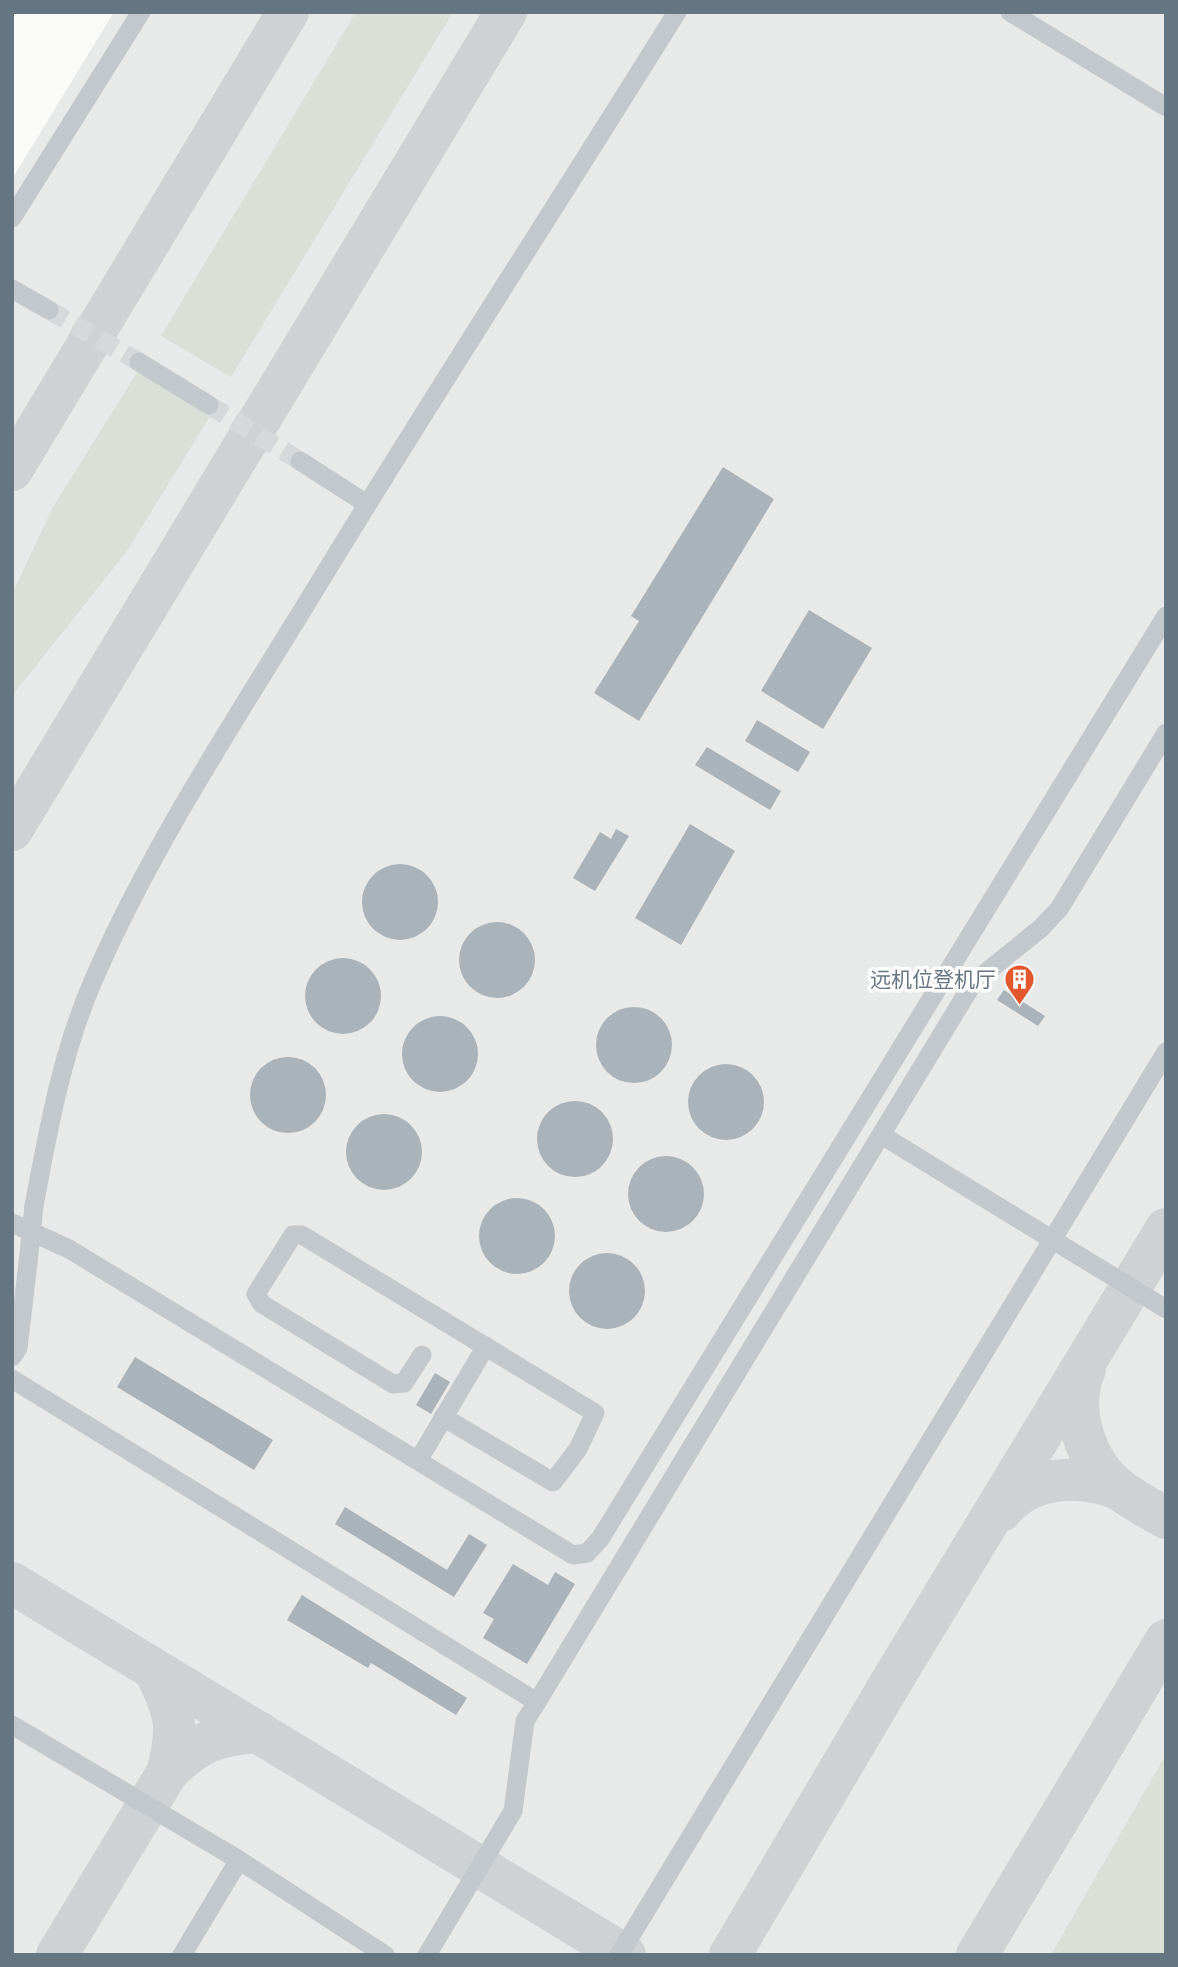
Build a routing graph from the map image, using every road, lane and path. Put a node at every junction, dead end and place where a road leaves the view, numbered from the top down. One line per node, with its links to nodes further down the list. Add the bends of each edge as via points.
1 (141, 12): 5 (lane)
2 (677, 12): 11 (lane)
3 (1010, 12): 4 (lane)
4 (1166, 107)
5 (12, 218)
6 (12, 289): 7 (lane)
7 (49, 310)
8 (139, 362): 9 (lane)
9 (209, 405)
10 (300, 461): 11 (lane)
11 (367, 504): 21 (lane, bridge, via 197,782 140,882 97,972 63,1069 34,1206 18,1348)
12 (1166, 616): 24 (lane, via 600,1539 587,1553 573,1555)
13 (1166, 733): 15 (lane, via 1059,909 973,984)
14 (1166, 1052): 17 (lane)
15 (883, 1136): 17 (lane); 25 (lane)
16 (12, 1223): 24 (lane, via 69,1248)
17 (1052, 1240): 18 (lane); 32 (lane)
18 (1166, 1310)
19 (486, 1346): 20 (lane, via 298,1233 256,1294 262,1304 393,1384 404,1383); 23 (lane); 23 (lane, via 593,1411 595,1418 578,1449 553,1482)
20 (422, 1355)
21 (12, 1357)
22 (12, 1380): 25 (lane)
23 (443, 1417): 24 (lane)
24 (419, 1460)
25 (537, 1702): 31 (lane, via 526,1721 513,1811)
26 (12, 1725): 27 (lane)
27 (239, 1860): 28 (lane, via 342,1924); 29 (lane)
28 (352, 1947): 30 (lane)
29 (182, 1955)
30 (385, 1955)
31 (427, 1955)
32 (619, 1955)

